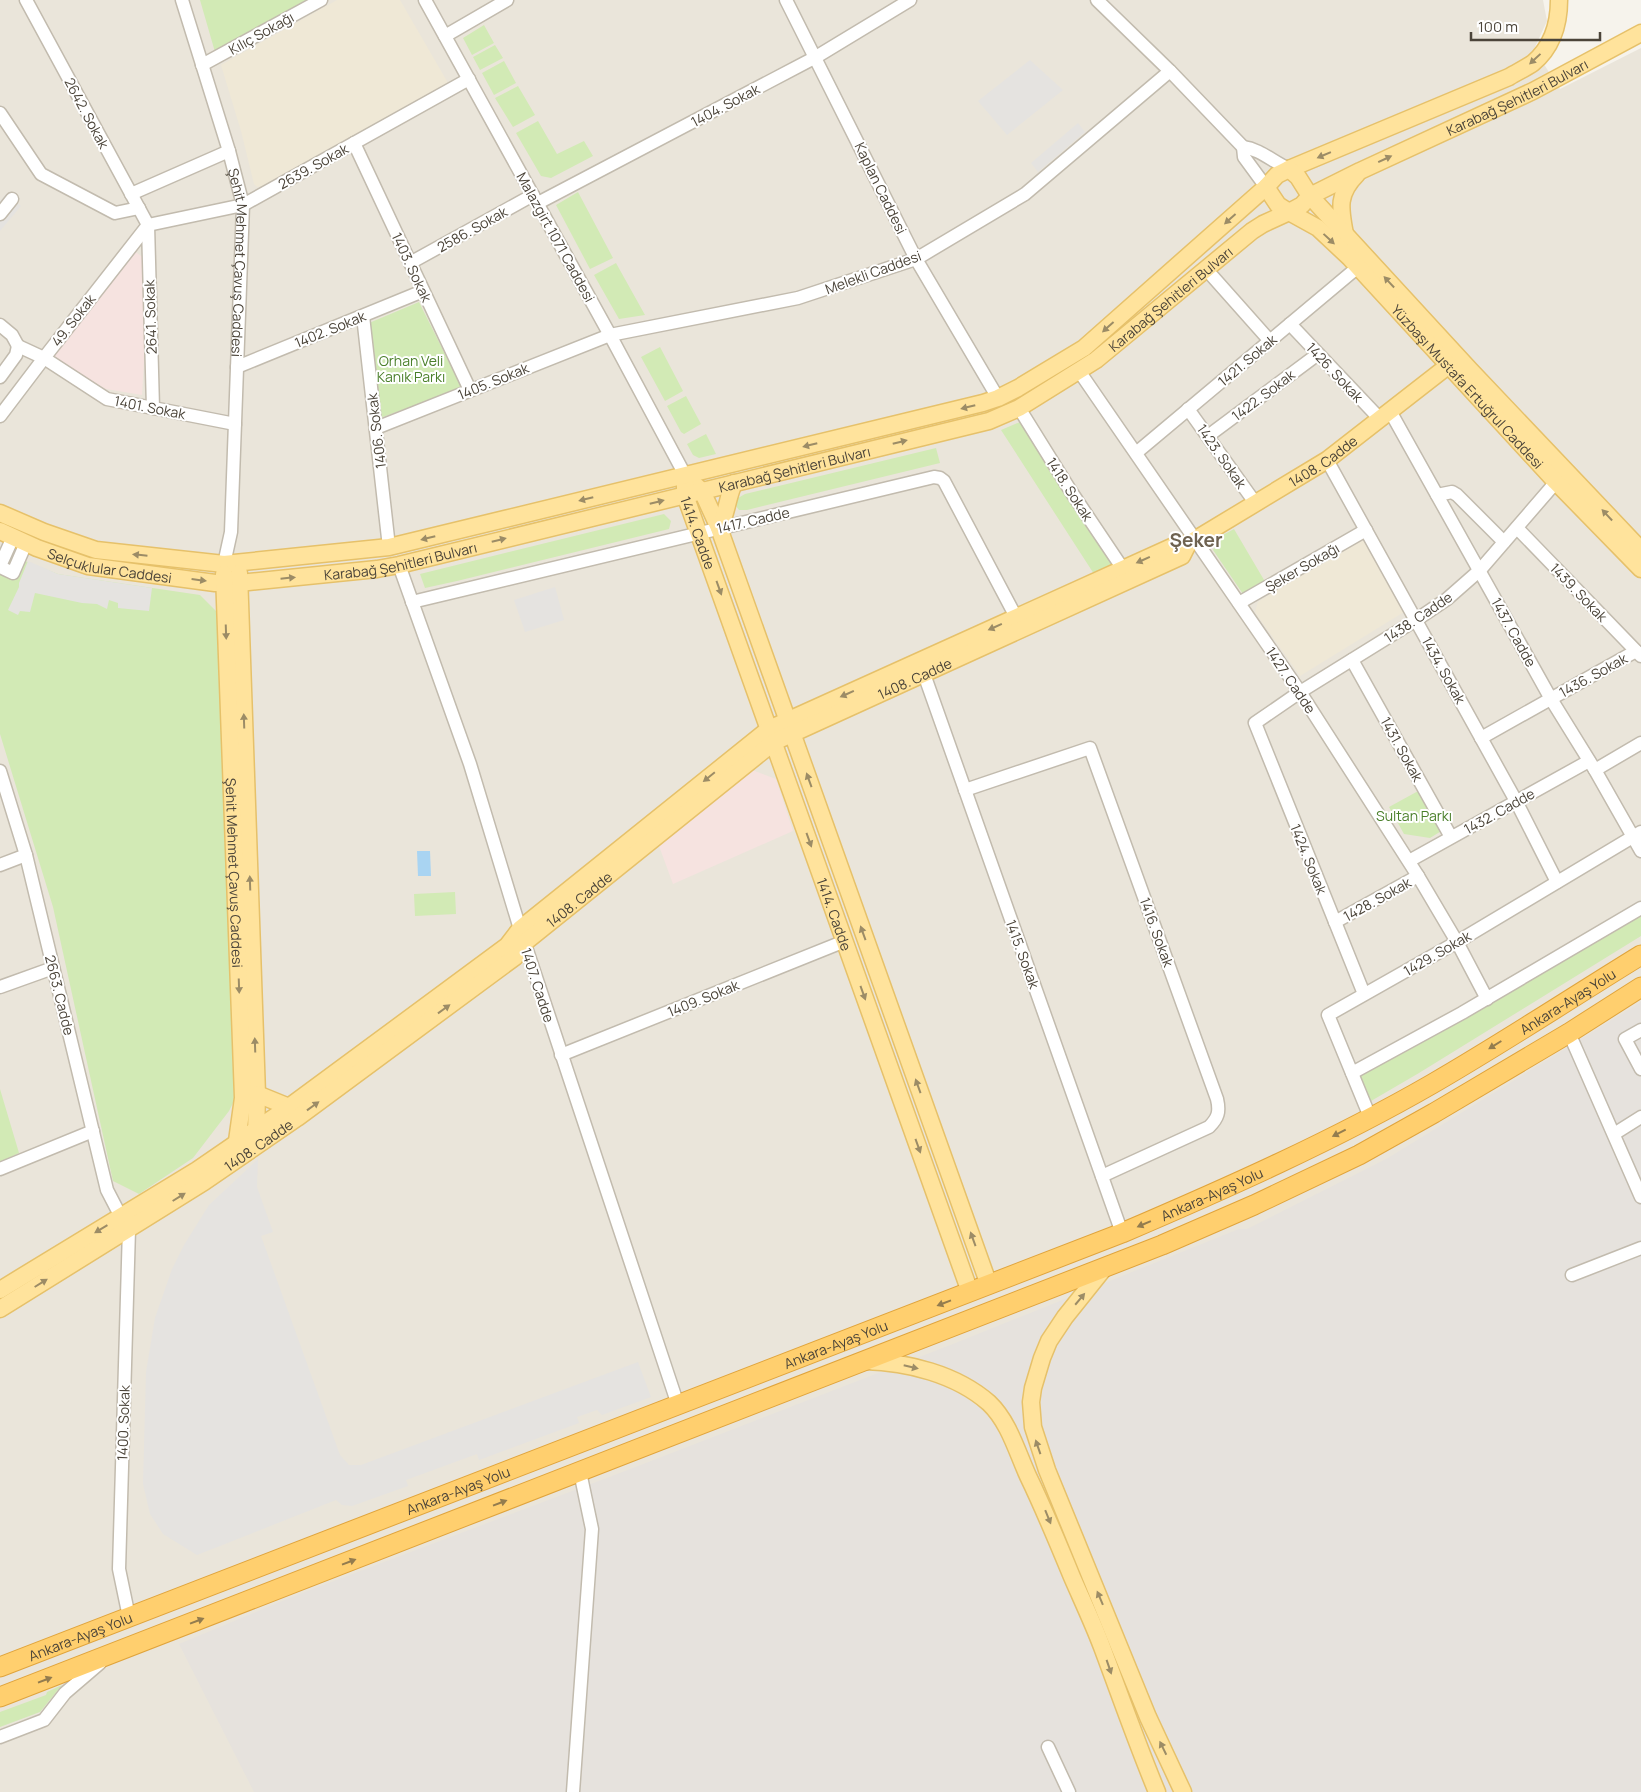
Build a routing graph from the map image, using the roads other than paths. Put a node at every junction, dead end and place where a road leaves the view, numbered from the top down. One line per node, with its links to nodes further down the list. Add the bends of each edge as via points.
1 (26, 0): 25 (street, 2642. Sokak)
2 (182, 0): 13 (street, Şehit Mehmet Çavuş Caddesi)
3 (321, 0): 13 (street, Kılıç Sokağı)
4 (425, 0): 11 (street, Malazgirt 1071 Caddesi)
5 (507, 0): 11 (street)
6 (786, 0): 12 (street, Kaplan Caddesi)
7 (910, 0): 12 (street, 1404. Sokak)
8 (1097, 0): 14 (street)
9 (1559, 0): 22 (main road, Karabağ Şehitleri Bulvarı, one-way to 22, via 1559,16 1553,35 1532,63 1509,77)
10 (1641, 33): 23 (main road, Karabağ Şehitleri Bulvarı, one-way to 10, via 1533,91)
11 (445, 36): 15 (street, Malazgirt 1071 Caddesi)
12 (816, 57): 28 (street, 1404. Sokak); 35 (street, Kaplan Caddesi)
13 (202, 65): 21 (street, Şehit Mehmet Çavuş Caddesi)
14 (1170, 71): 20 (street); 35 (street, Melekli Caddesi, via 1024,194)
15 (469, 79): 19 (street, 2639. Sokak); 28 (street, Malazgirt 1071 Caddesi)
16 (0, 113): 18 (street)
17 (0, 129): 18 (street)
18 (19, 142): 30 (street, via 41,174 114,213)
19 (354, 143): 29 (street, 2639. Sokak); 36 (street, 1403. Sokak)
20 (1243, 147): 22 (street, via 1253,148); 24 (street, via 1244,157)
21 (228, 151): 25 (street); 29 (street, Şehit Mehmet Çavuş Caddesi)
22 (1289, 169): 24 (main road, Karabağ Şehitleri Bulvarı); 26 (main road)
23 (1360, 171): 26 (main road, Karabağ Şehitleri Bulvarı); 34 (main road, via 1342,196 1340,206)
24 (1266, 186): 31 (main road, via 1278,205); 53 (main road, Karabağ Şehitleri Bulvarı, one-way to 53, via 1084,348)
25 (131, 194): 30 (street, 2642. Sokak)
26 (1310, 196): 31 (main road, Karabağ Şehitleri Bulvarı); 34 (main road, Yüzbaşı Mustafa Ertuğrul Caddesi)
27 (12, 199): 32 (street)
28 (535, 199): 36 (street, 2586. Sokak); 43 (street, Malazgirt 1071 Caddesi)
29 (243, 205): 33 (street, 2639. Sokak); 49 (street, Şehit Mehmet Çavuş Caddesi)
30 (138, 208): 33 (street, 2642. Sokak)
31 (1289, 212): 37 (main road, Yüzbaşı Mustafa Ertuğrul Caddesi, one-way to 37, via 1318,228); 38 (main road, Karabağ Şehitleri Bulvarı, via 1252,231)
32 (0, 214)
33 (148, 225): 47 (street, 49. Sokak); 54 (street, 2641. Sokak)
34 (1344, 234): 65 (main road, Yüzbaşı Mustafa Ertuğrul Caddesi, one-way to 34)
35 (916, 259): 43 (street, Melekli Caddesi, via 798,298); 53 (street, Kaplan Caddesi)
36 (410, 263): 39 (street, 1403. Sokak)
37 (1358, 267): 41 (street, 1421. Sokak); 48 (main road, Yüzbaşı Mustafa Ertuğrul Caddesi)
38 (1206, 269): 44 (street); 50 (main road, Karabağ Şehitleri Bulvarı)
39 (423, 291): 40 (street, 1402. Sokak); 52 (street, 1403. Sokak)
40 (363, 316): 49 (street, 1402. Sokak); 60 (street, 1406. Sokak)
41 (1290, 324): 44 (street, 1421. Sokak); 46 (street, 1426. Sokak)
42 (0, 325): 45 (street)
43 (610, 335): 52 (street, 1405. Sokak); 64 (street, Malazgirt 1071 Caddesi)
44 (1270, 341): 56 (street, 1421. Sokak)
45 (18, 346): 47 (street, 1401. Sokak); 51 (street, via 16,356)
46 (1318, 354): 57 (street, 1426. Sokak); 61 (street, 1422. Sokak)
47 (44, 358): 54 (street, 1401. Sokak, via 107,399); 58 (street, 49. Sokak)
48 (1449, 365): 57 (main road, 1408. Cadde); 65 (main road, Yüzbaşı Mustafa Ertuğrul Caddesi)
49 (238, 367): 59 (street, Şehit Mehmet Çavuş Caddesi)
50 (1079, 371): 55 (main road, Karabağ Şehitleri Bulvarı); 62 (street, 1427. Cadde)
51 (0, 377)
52 (470, 390): 60 (street, 1405. Sokak)
53 (998, 398): 64 (main road, Karabağ Şehitleri Bulvarı, one-way to 64)
54 (153, 408): 59 (street, 1401. Sokak)
55 (1019, 408): 66 (main road, Karabağ Şehitleri Bulvarı, one-way to 55, via 989,421); 84 (street, 1418. Sokak)
56 (1188, 409): 61 (street, 1423. Sokak); 62 (street, 1421. Sokak)
57 (1385, 415): 63 (main road, 1408. Cadde); 69 (street, 1437. Cadde)
58 (0, 416)
59 (235, 424): 81 (street, Şehit Mehmet Çavuş Caddesi)
60 (376, 428): 79 (street, 1406. Sokak)
61 (1208, 436): 70 (street, 1423. Sokak)
62 (1136, 453): 77 (street, 1427. Cadde)
63 (1328, 460): 70 (main road, 1408. Cadde); 74 (street, 1434. Sokak)
64 (685, 475): 67 (main road, 1414. Cadde); 68 (main road, 1414. Cadde); 79 (main road, Karabağ Şehitleri Bulvarı, one-way to 79)
65 (1562, 477): 73 (street, 1438. Cadde); 80 (main road, Yüzbaşı Mustafa Ertuğrul Caddesi, one-way to 65); 85 (main road, Yüzbaşı Mustafa Ertuğrul Caddesi)
66 (734, 483): 67 (main road, Karabağ Şehitleri Bulvarı); 72 (main road, via 726,515)
67 (702, 491): 68 (main road, Karabağ Şehitleri Bulvarı); 72 (main road, 1414. Cadde)
68 (686, 495): 75 (main road, 1414. Cadde); 82 (main road, Karabağ Şehitleri Bulvarı, one-way to 68)
69 (1437, 495): 78 (street, via 1452,492 1457,495); 86 (street, 1437. Cadde)
70 (1256, 504): 77 (main road, 1408. Cadde)
71 (0, 513): 81 (main road, Selçuklular Caddesi, one-way to 71, via 96,550)
72 (719, 528): 75 (street, 1417. Cadde); 90 (street, 1417. Cadde, via 940,478); 98 (main road, 1414. Cadde)
73 (1517, 528): 78 (street, 1438. Cadde); 92 (street, 1439. Sokak)
74 (1366, 530): 89 (street, Şeker Sokağı); 91 (street, 1434. Sokak)
75 (699, 533): 88 (street, 1417. Cadde); 99 (main road, 1414. Cadde, one-way to 99)
76 (13, 537): 83 (street); 87 (main road, Selçuklular Caddesi, one-way to 87, via 88,566)
77 (1192, 542): 84 (main road, 1408. Cadde, one-way to 84, via 1176,545); 89 (street, 1427. Cadde); 94 (main road, 1408. Cadde, via 1182,556)
78 (1504, 542): 86 (street, 1438. Cadde)
79 (389, 547): 81 (main road, Karabağ Şehitleri Bulvarı)
80 (1641, 550)
81 (231, 564): 87 (main road)
82 (399, 565): 87 (main road, Karabağ Şehitleri Bulvarı, one-way to 82); 88 (street, 1407. Cadde)
83 (0, 566)
84 (1123, 569): 90 (main road, 1408. Cadde)
85 (1641, 569)
86 (1480, 570): 91 (street, 1438. Cadde, via 1447,599); 96 (street, 1437. Cadde)
87 (232, 583): 130 (main road, Şehit Mehmet Çavuş Caddesi, one-way to 87); 137 (main road, Şehit Mehmet Çavuş Caddesi, one-way to 137, via 243,1098)
88 (412, 602): 116 (street, 1407. Cadde, via 470,764)
89 (1239, 603): 95 (street, 1427. Cadde)
90 (1016, 617): 98 (main road, 1408. Cadde, one-way to 98)
91 (1416, 620): 93 (street, 1438. Cadde); 100 (street, 1434. Sokak)
92 (1638, 653): 96 (street, 1436. Sokak)
93 (1352, 660): 95 (street, 1438. Cadde); 107 (street, 1431. Sokak)
94 (924, 674): 98 (main road, 1408. Cadde); 104 (street, 1415. Sokak)
95 (1300, 692): 97 (street, 1438. Cadde); 110 (street, 1427. Cadde)
96 (1550, 699): 100 (street, 1436. Sokak); 102 (street, 1437. Cadde)
97 (1255, 724): 115 (street, 1424. Sokak)
98 (790, 727): 99 (main road, 1408. Cadde); 148 (main road, 1414. Cadde, one-way to 98)
99 (771, 736): 116 (main road, 1408. Cadde); 117 (main road, 1414. Cadde, one-way to 117)
100 (1481, 738): 105 (street, 1434. Sokak)
101 (1641, 743): 102 (street, 1432. Cadde)
102 (1592, 766): 105 (street, 1432. Cadde); 106 (street, 1437. Cadde)
103 (0, 771): 109 (street, 2663. Cadde)
104 (966, 790): 141 (street, 1415. Sokak); 141 (street, 1416. Sokak, via 1090,748 1217,1099 1217,1120 1208,1127)
105 (1516, 801): 107 (street, 1432. Cadde); 113 (street, 1434. Sokak)
106 (1637, 835): 108 (street, 1437. Cadde); 113 (street, 1429. Sokak)
107 (1451, 838): 110 (street, 1432. Cadde)
108 (1641, 851)
109 (26, 855): 111 (street); 120 (street, 2663. Cadde)
110 (1409, 861): 112 (street, 1427. Cadde)
111 (0, 865)
112 (1418, 876): 115 (street, 1428. Sokak); 118 (street, 1427. Cadde)
113 (1557, 882): 118 (street, 1429. Sokak)
114 (1641, 908): 124 (street)
115 (1335, 922): 123 (street, 1424. Sokak)
116 (522, 936): 127 (street, 1407. Cadde); 131 (main road, 1408. Cadde); 138 (main road, 1408. Cadde, one-way to 116, via 515,957)
117 (845, 941): 127 (street, 1409. Sokak); 150 (main road, 1414. Cadde, one-way to 150)
118 (1457, 942): 123 (street, 1429. Sokak); 124 (street, 1427. Cadde)
119 (1641, 955): 132 (highway, Ankara-Ayaş Yolu, one-way to 132, via 1432,1084)
120 (53, 968): 121 (street); 135 (street, 2663. Cadde)
121 (0, 987)
122 (1641, 987): 126 (highway, Ankara-Ayaş Yolu)
123 (1364, 994): 129 (street, 1429. Sokak, via 1328,1015)
124 (1487, 998): 129 (street)
125 (1641, 1030): 128 (street, via 1625,1039)
126 (1569, 1033): 136 (street); 146 (highway, Ankara-Ayaş Yolu, via 1359,1155 1254,1205)
127 (562, 1055): 153 (street, 1407. Cadde)
128 (1641, 1069)
129 (1352, 1073): 132 (street, 1429. Sokak)
130 (257, 1094): 131 (main road); 134 (main road, Şehit Mehmet Çavuş Caddesi)
131 (289, 1107): 134 (main road, 1408. Cadde)
132 (1370, 1117): 144 (highway, Ankara-Ayaş Yolu, one-way to 144, via 1214,1194)
133 (1641, 1117): 136 (street)
134 (256, 1130): 137 (main road, 1408. Cadde); 138 (main road, Şehit Mehmet Çavuş Caddesi)
135 (93, 1131): 140 (street); 143 (street, 2663. Cadde, via 107,1190)
136 (1614, 1134): 142 (street)
137 (236, 1143): 139 (main road, Şehit Mehmet Çavuş Caddesi); 143 (main road, 1408. Cadde)
138 (256, 1146): 139 (main road, 1408. Cadde)
139 (234, 1162): 143 (main road, 1408. Cadde, one-way to 139)
140 (0, 1169)
141 (1102, 1176): 144 (street, 1415. Sokak)
142 (1641, 1197)
143 (125, 1223): 149 (main road, 1408. Cadde, one-way to 149); 151 (main road, 1408. Cadde, one-way to 143); 155 (street, 1400. Sokak, via 120,1569)
144 (1122, 1233): 148 (highway, Ankara-Ayaş Yolu)
145 (1641, 1248): 147 (street)
146 (1105, 1267): 152 (highway, Ankara-Ayaş Yolu); 164 (main road, one-way to 146, via 1148,1717 1050,1478 1033,1427 1033,1388 1049,1341)
147 (1572, 1274)
148 (989, 1285): 150 (highway, Ankara-Ayaş Yolu)
149 (0, 1290)
150 (970, 1292): 153 (highway, Ankara-Ayaş Yolu, one-way to 153)
151 (0, 1309)
152 (863, 1361): 154 (highway, Ankara-Ayaş Yolu); 163 (main road, one-way to 163, via 902,1365 941,1376 989,1403 999,1415 1044,1508 1102,1646)
153 (678, 1406): 155 (highway, Ankara-Ayaş Yolu)
154 (580, 1472): 156 (highway, Ankara-Ayaş Yolu, one-way to 154); 161 (street, via 592,1529)
155 (129, 1617): 157 (highway, Ankara-Ayaş Yolu)
156 (108, 1655): 158 (highway, Ankara-Ayaş Yolu, one-way to 156); 159 (street, via 65,1693 44,1720)
157 (0, 1667)
158 (0, 1697)
159 (0, 1737)
160 (1048, 1747): 162 (street)
161 (573, 1792)
162 (1069, 1792)
163 (1157, 1792)
164 (1183, 1792)

